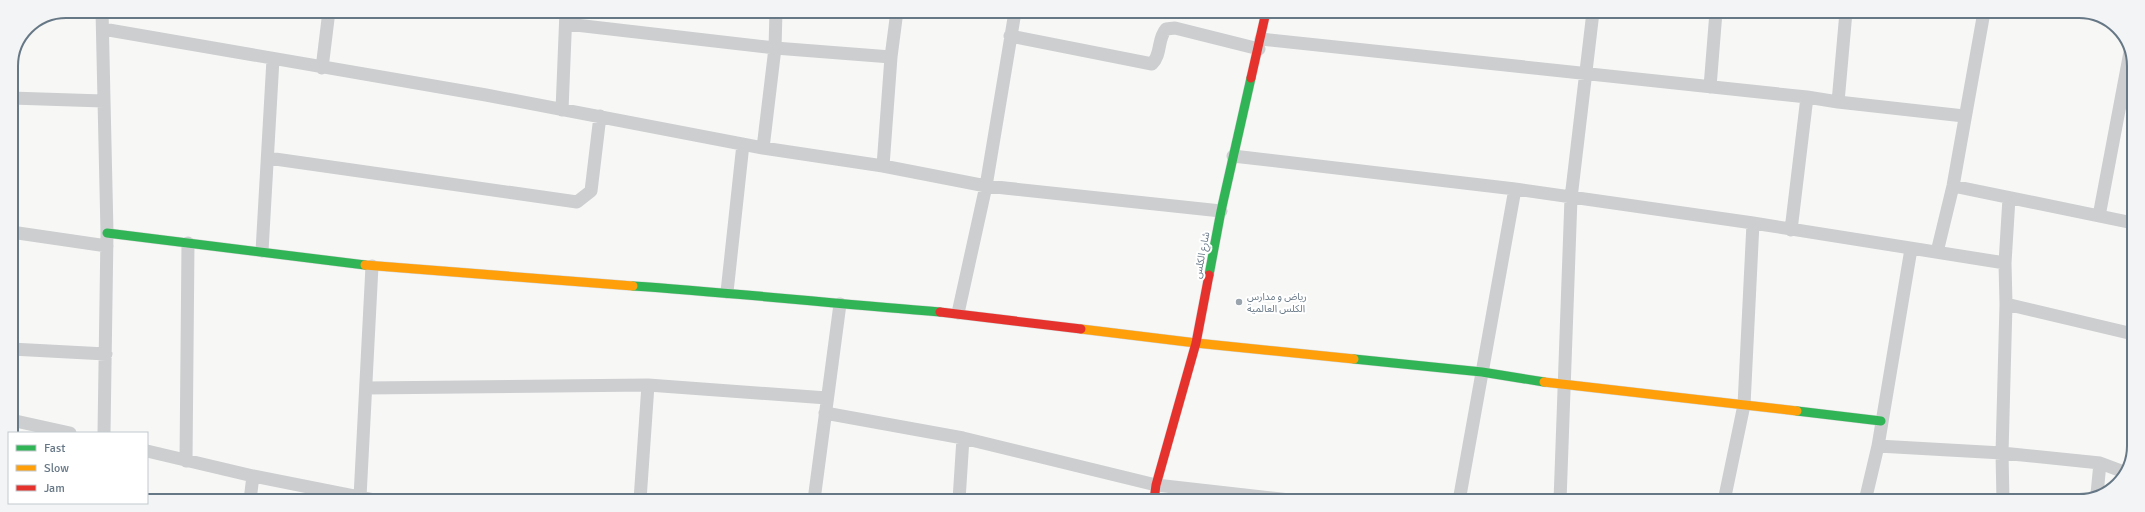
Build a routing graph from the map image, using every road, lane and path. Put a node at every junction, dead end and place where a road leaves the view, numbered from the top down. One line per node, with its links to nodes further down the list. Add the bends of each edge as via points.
1 (102, 18): 12 (street)
2 (328, 18): 18 (street)
3 (567, 18): 15 (street); 26 (street)
4 (776, 18): 15 (street)
5 (896, 18): 16 (street)
6 (1013, 18): 13 (street)
7 (1265, 18): 14 (street, شارع الكلس)
8 (1592, 18): 19 (street)
9 (1716, 18): 20 (street)
10 (1845, 18): 25 (street)
11 (1983, 18): 28 (street)
12 (103, 29): 17 (street); 24 (street)
13 (1010, 36): 14 (street, via 1152,64 1156,60 1161,35 1166,29 1175,28); 34 (street)
14 (1260, 44): 19 (street); 31 (street, شارع الكلس)
15 (775, 48): 16 (street); 30 (street)
16 (892, 57): 33 (street)
17 (273, 59): 18 (street); 32 (street)
18 (322, 68): 26 (street)
19 (1586, 75): 20 (street); 37 (street)
20 (1710, 87): 22 (street)
21 (2127, 91): 40 (street)
22 (1807, 97): 25 (street); 43 (street)
23 (18, 98): 24 (street)
24 (103, 101): 45 (street)
25 (1838, 102): 28 (street)
26 (562, 110): 27 (street)
27 (600, 116): 29 (street); 32 (street, via 591,190 577,202)
28 (1964, 116): 35 (street)
29 (743, 144): 30 (street); 52 (street)
30 (763, 148): 33 (street)
31 (1233, 156): 36 (street); 39 (street, شارع الكلس)
32 (268, 158): 48 (street)
33 (883, 166): 34 (street)
34 (986, 186): 39 (street); 55 (street)
35 (1953, 186): 38 (street); 49 (street)
36 (1515, 190): 37 (street); 60 (street)
37 (1571, 198): 42 (street); 62 (street)
38 (2009, 198): 40 (street); 50 (street)
39 (1221, 211): 57 (street, شارع الكلس)
40 (2099, 216): 41 (street)
41 (2127, 222)
42 (1753, 223): 43 (street); 65 (street)
43 (1791, 230): 47 (street)
44 (18, 233): 45 (street)
45 (107, 240): 46 (street); 59 (street)
46 (188, 243): 48 (street); 75 (street)
47 (1911, 249): 49 (street); 67 (street)
48 (262, 251): 51 (street)
49 (1937, 252): 50 (street)
50 (2005, 263): 54 (street)
51 (372, 266): 52 (street, via 559,282); 63 (street)
52 (727, 292): 53 (street)
53 (840, 304): 55 (street); 64 (street)
54 (2006, 304): 56 (street); 74 (street)
55 (958, 313): 57 (street)
56 (2127, 333)
57 (1196, 343): 60 (street); 79 (street, شارع الكلس)
58 (18, 349): 59 (street)
59 (106, 354): 70 (street)
60 (1482, 372): 62 (street); 89 (street)
61 (648, 385): 63 (street); 64 (street); 84 (street)
62 (1565, 385): 65 (street); 90 (street)
63 (367, 388): 83 (street)
64 (827, 398): 66 (street)
65 (1744, 405): 67 (street); 91 (street)
66 (825, 412): 71 (street); 85 (street)
67 (1881, 421): 72 (street)
68 (18, 422): 69 (street)
69 (65, 432)
70 (104, 432)
71 (963, 438): 79 (street); 86 (street)
72 (1878, 446): 74 (street); 92 (street)
73 (148, 451): 75 (street)
74 (2002, 453): 76 (street); 93 (street)
75 (186, 461): 78 (street)
76 (2100, 463): 77 (street); 80 (street)
77 (2120, 471)
78 (253, 476): 81 (street); 82 (street)
79 (1156, 485): 87 (street, شارع الكلس); 88 (street)
80 (2097, 490)
81 (251, 494)
82 (345, 494)
83 (360, 494)
84 (640, 494)
85 (815, 494)
86 (959, 494)
87 (1155, 494)
88 (1236, 494)
89 (1460, 494)
90 (1560, 494)
91 (1725, 494)
92 (1866, 494)
93 (2003, 494)

